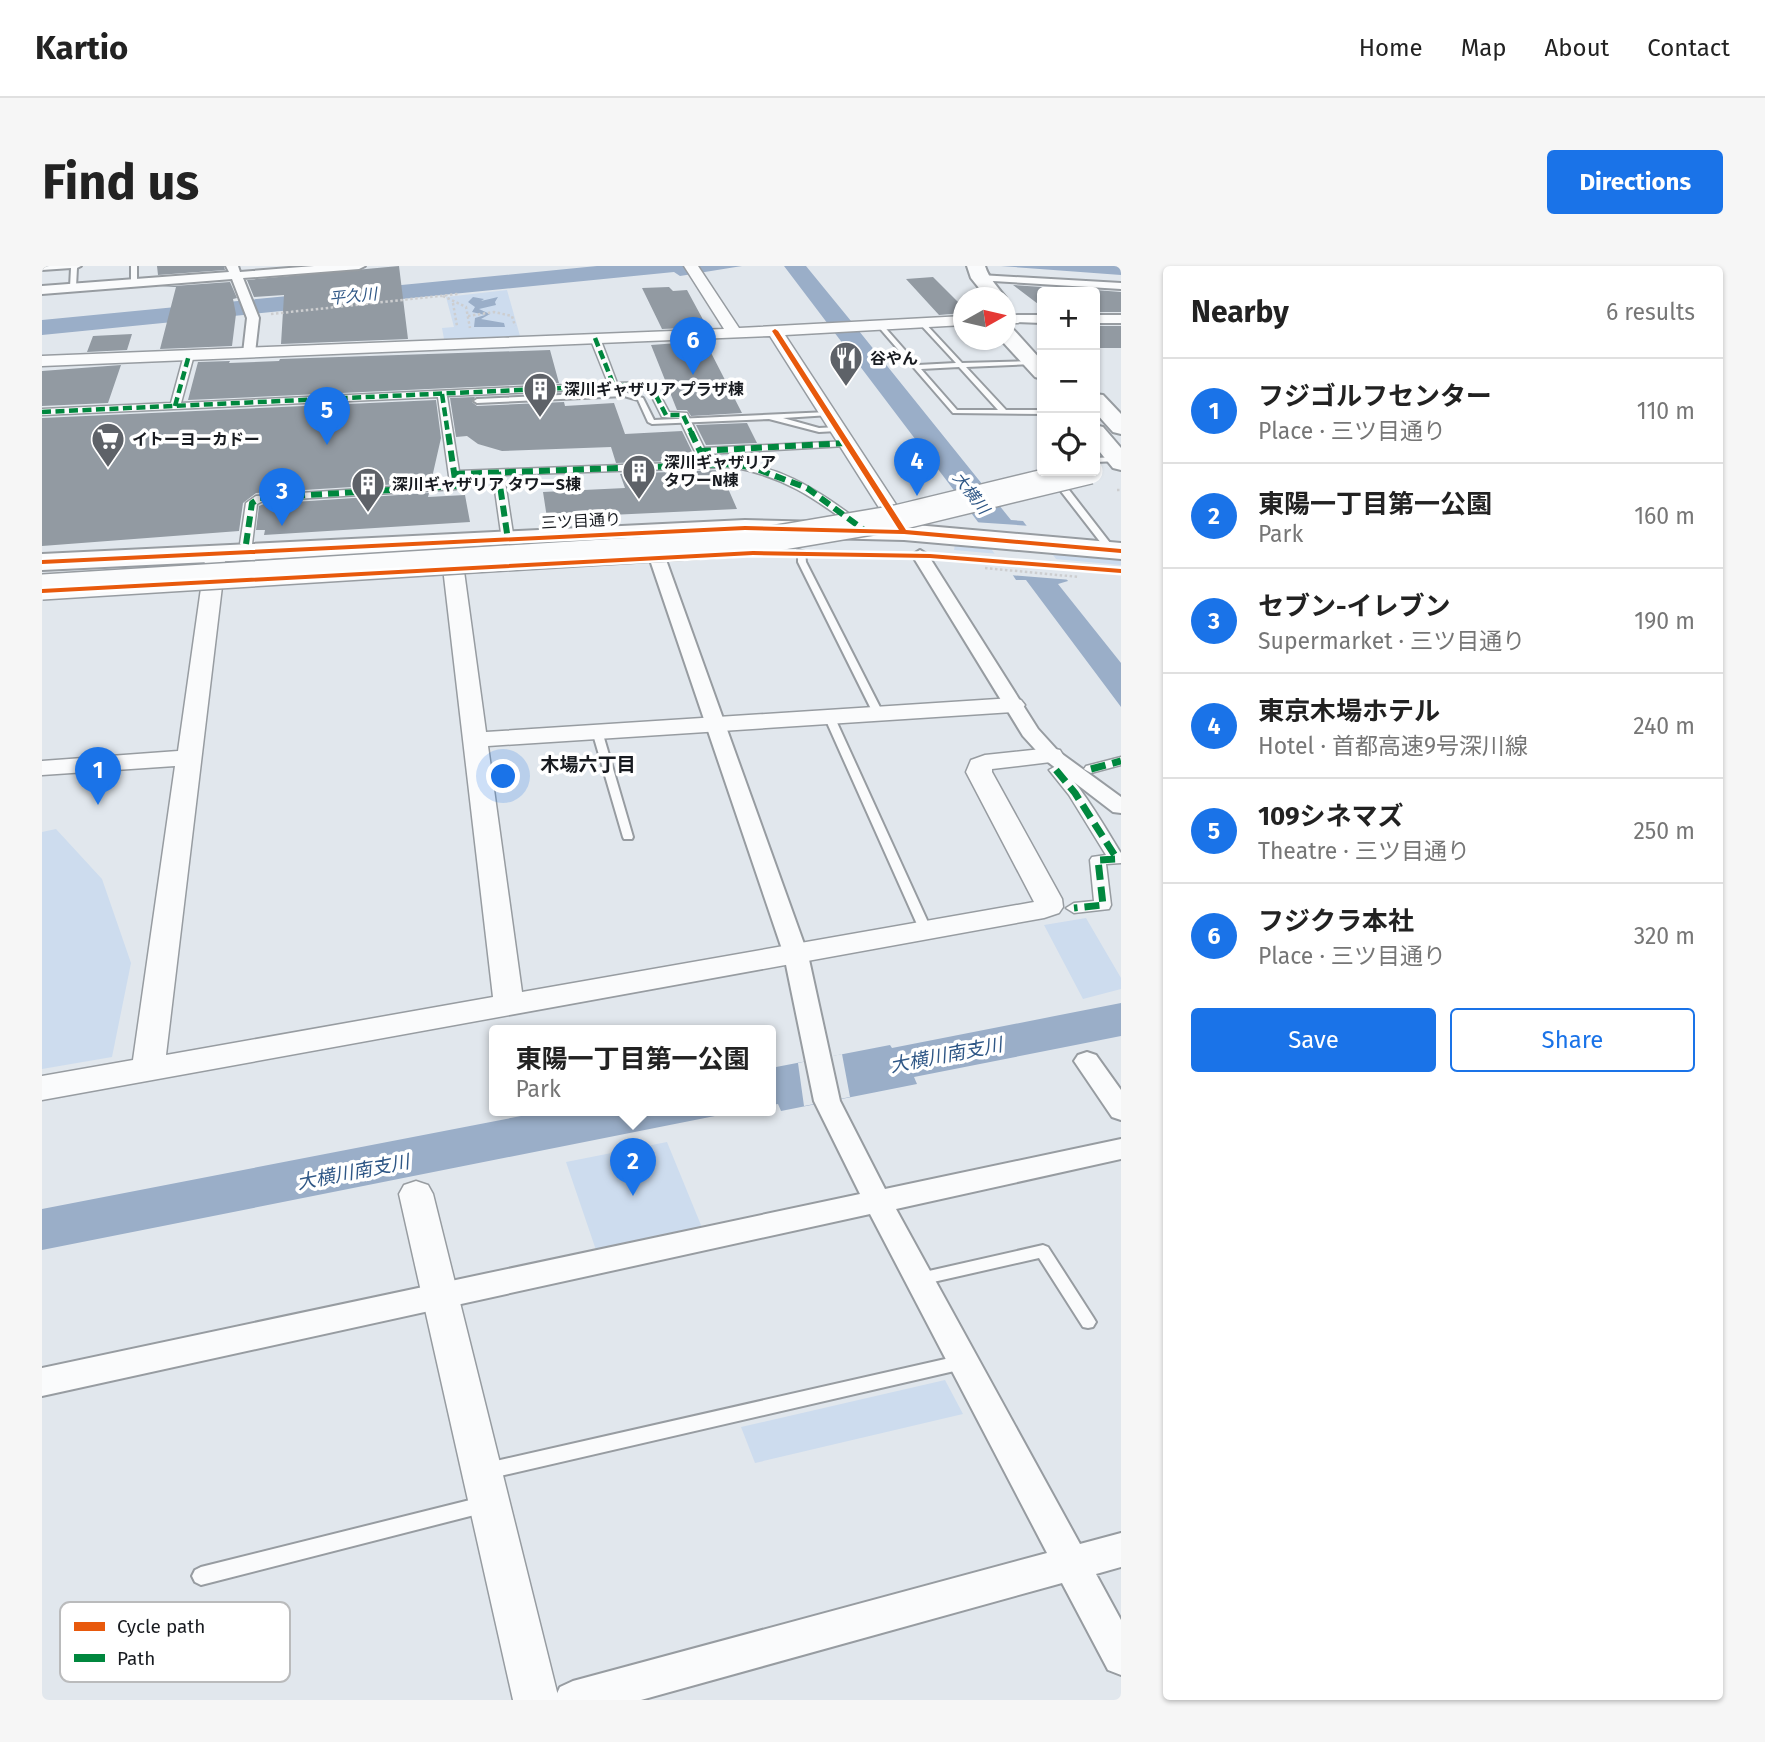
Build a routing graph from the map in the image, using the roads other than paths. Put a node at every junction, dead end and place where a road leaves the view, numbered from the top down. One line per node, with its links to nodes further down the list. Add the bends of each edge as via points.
1 (75, 266): 4 (lane); 10 (lane)
2 (134, 266): 8 (lane)
3 (359, 266): 5 (street)
4 (42, 268)
5 (233, 271): 8 (street); 24 (street, via 256,315)
6 (694, 271): 22 (street)
7 (978, 272): 9 (street); 11 (main road)
8 (134, 283): 10 (street)
9 (1121, 286)
10 (74, 287): 12 (street)
11 (989, 287)
12 (42, 290)
13 (1016, 319): 14 (street)
14 (1037, 319)
15 (1100, 319): 16 (street)
16 (1121, 319)
17 (953, 321): 18 (street)
18 (921, 322): 19 (street); 29 (lane)
19 (871, 325): 21 (street); 30 (lane)
20 (1016, 329): 26 (main road)
21 (775, 331): 22 (street); 42 (street)
22 (734, 332): 23 (street)
23 (595, 338): 24 (street); 31 (street)
24 (249, 352): 25 (street)
25 (189, 355): 28 (street); 34 (street)
26 (1037, 357)
27 (1037, 360): 29 (lane)
28 (42, 361)
29 (961, 365): 30 (lane); 37 (lane)
30 (916, 367): 37 (lane, via 955,412)
31 (614, 386): 32 (street); 40 (street, via 649,384 666,415 683,415)
32 (442, 394): 34 (street); 47 (street)
33 (477, 401): 40 (lane, via 624,394 641,399 652,422)
34 (175, 406): 36 (street)
35 (1100, 407): 41 (main road)
36 (42, 412)
37 (1004, 412): 38 (lane)
38 (1037, 412)
39 (769, 417): 40 (lane); 42 (lane); 42 (lane, via 819,430)
40 (686, 421): 43 (street)
41 (1113, 425): 44 (main road)
42 (837, 429): 43 (street); 52 (street)
43 (700, 452): 45 (street)
44 (1114, 461)
45 (706, 464): 46 (street); 51 (street, via 754,468 807,488)
46 (498, 472): 47 (street); 53 (street)
47 (454, 474): 54 (street, via 456,486 260,498 251,503)
48 (1053, 476): 60 (lane)
49 (1063, 476): 62 (main road, bridge, via 911,514 788,530)
50 (1067, 476): 64 (main road, bridge, via 937,511 797,539)
51 (864, 530): 52 (main road, 三ツ目通り); 53 (main road, 三ツ目通り, via 745,528)
52 (904, 532): 60 (main road, 三ツ目通り, via 1056,545)
53 (508, 540): 57 (main road, 三ツ目通り)
54 (246, 544)
55 (801, 552): 58 (main road, 三ツ目通り); 59 (main road, 三ツ目通り); 66 (lane)
56 (216, 553): 57 (main road, 三ツ目通り); 61 (main road, 三ツ目通り); 63 (street)
57 (452, 555): 59 (main road, 三ツ目通り); 63 (main road, 三ツ目通り); 70 (street)
58 (920, 555): 60 (main road, 三ツ目通り, via 1076,572); 65 (street)
59 (657, 557): 68 (street)
60 (1118, 558)
61 (42, 562)
62 (42, 568)
63 (214, 582): 64 (main road, 三ツ目通り); 71 (street)
64 (42, 589)
65 (1013, 705): 66 (street); 73 (street)
66 (878, 713): 67 (street)
67 (829, 716): 68 (street); 79 (lane)
68 (714, 723): 69 (street); 80 (street)
69 (597, 731): 70 (street); 77 (lane)
70 (475, 740): 81 (street)
71 (189, 758): 74 (street); 83 (street)
72 (1121, 761): 75 (street)
73 (1054, 762): 76 (street); 78 (street, via 1117,859 1098,860 1103,905); 79 (street, via 979,765 1049,907)
74 (42, 768)
75 (1091, 769)
76 (1121, 807)
77 (628, 837)
78 (1074, 908)
79 (926, 931): 80 (street)
80 (796, 955): 81 (street); 88 (street, via 827,1101)
81 (509, 1005): 83 (street)
82 (1087, 1061): 85 (street)
83 (148, 1069): 84 (street)
84 (42, 1088)
85 (1121, 1110)
86 (1121, 1149): 88 (street)
87 (416, 1194): 90 (street)
88 (878, 1202): 89 (street); 90 (street)
89 (919, 1280): 91 (lane, via 1043,1251); 92 (street)
90 (440, 1296): 93 (street); 94 (street)
91 (1088, 1322)
92 (964, 1362): 94 (lane); 96 (street)
93 (42, 1382)
94 (486, 1488): 97 (lane); 99 (street)
95 (1121, 1550): 96 (street)
96 (1071, 1564): 98 (street); 100 (street)
97 (201, 1576)
98 (1121, 1657)
99 (536, 1700)
100 (573, 1700)

